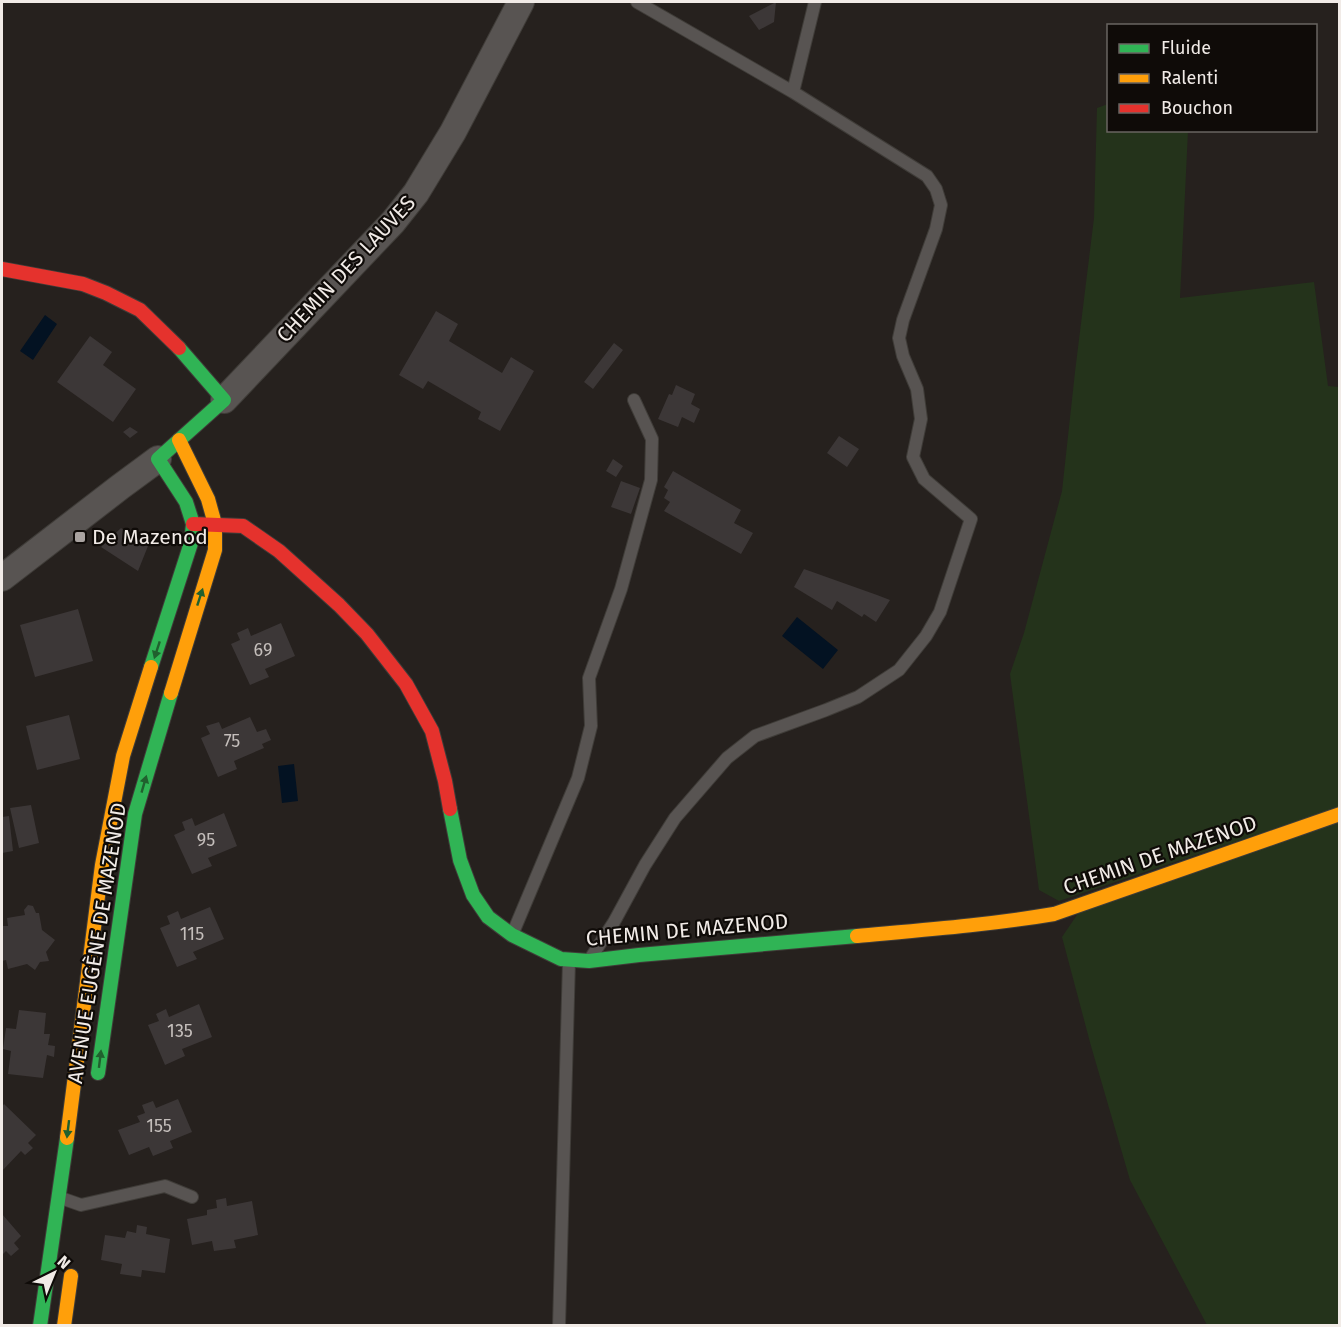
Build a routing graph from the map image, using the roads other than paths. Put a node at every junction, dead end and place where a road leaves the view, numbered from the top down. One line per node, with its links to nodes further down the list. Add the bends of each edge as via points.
1 (521, 2): 6 (street, CHEMIN DES LAUVES, via 453,132 416,193)
2 (637, 2): 4 (lane)
3 (815, 2): 4 (lane)
4 (793, 92): 16 (lane, via 927,176 936,189 941,206 936,229 899,339 917,388 921,419 913,458 924,479 971,519 940,612 927,636 899,670 858,697 755,736 727,758 675,818)
5 (2, 268): 6 (street, via 83,284 140,310)
6 (224, 399): 8 (street)
7 (634, 400): 14 (lane, via 652,439 651,480 621,590 589,678 591,726 578,778)
8 (179, 440): 9 (street); 11 (street, AVENUE EUGÈNE DE MAZENOD, via 208,499)
9 (158, 459): 10 (street, AVENUE EUGÈNE DE MAZENOD, via 186,502); 12 (street)
10 (193, 524): 11 (street, CHEMIN DE MAZENOD); 18 (street, AVENUE EUGÈNE DE MAZENOD, one-way to 18, via 192,543 123,756 111,816)
11 (214, 524): 14 (street, CHEMIN DE MAZENOD, via 243,526 279,551 353,619 406,684 432,731 460,860 472,895 488,917); 17 (street, AVENUE EUGÈNE DE MAZENOD, one-way to 11, via 135,814 215,550)
12 (2, 578)
13 (1340, 814): 16 (street, CHEMIN DE MAZENOD, via 1054,914 956,927)
14 (512, 935): 15 (street, CHEMIN DE MAZENOD, via 561,959)
15 (569, 959): 16 (street, CHEMIN DE MAZENOD); 23 (lane)
16 (589, 961)
17 (96, 1090)
18 (59, 1197): 19 (lane, via 81,1205 165,1186); 21 (street, AVENUE EUGÈNE DE MAZENOD)
19 (192, 1197)
20 (73, 1260): 22 (street)
21 (40, 1326)
22 (63, 1326)
23 (559, 1326)

